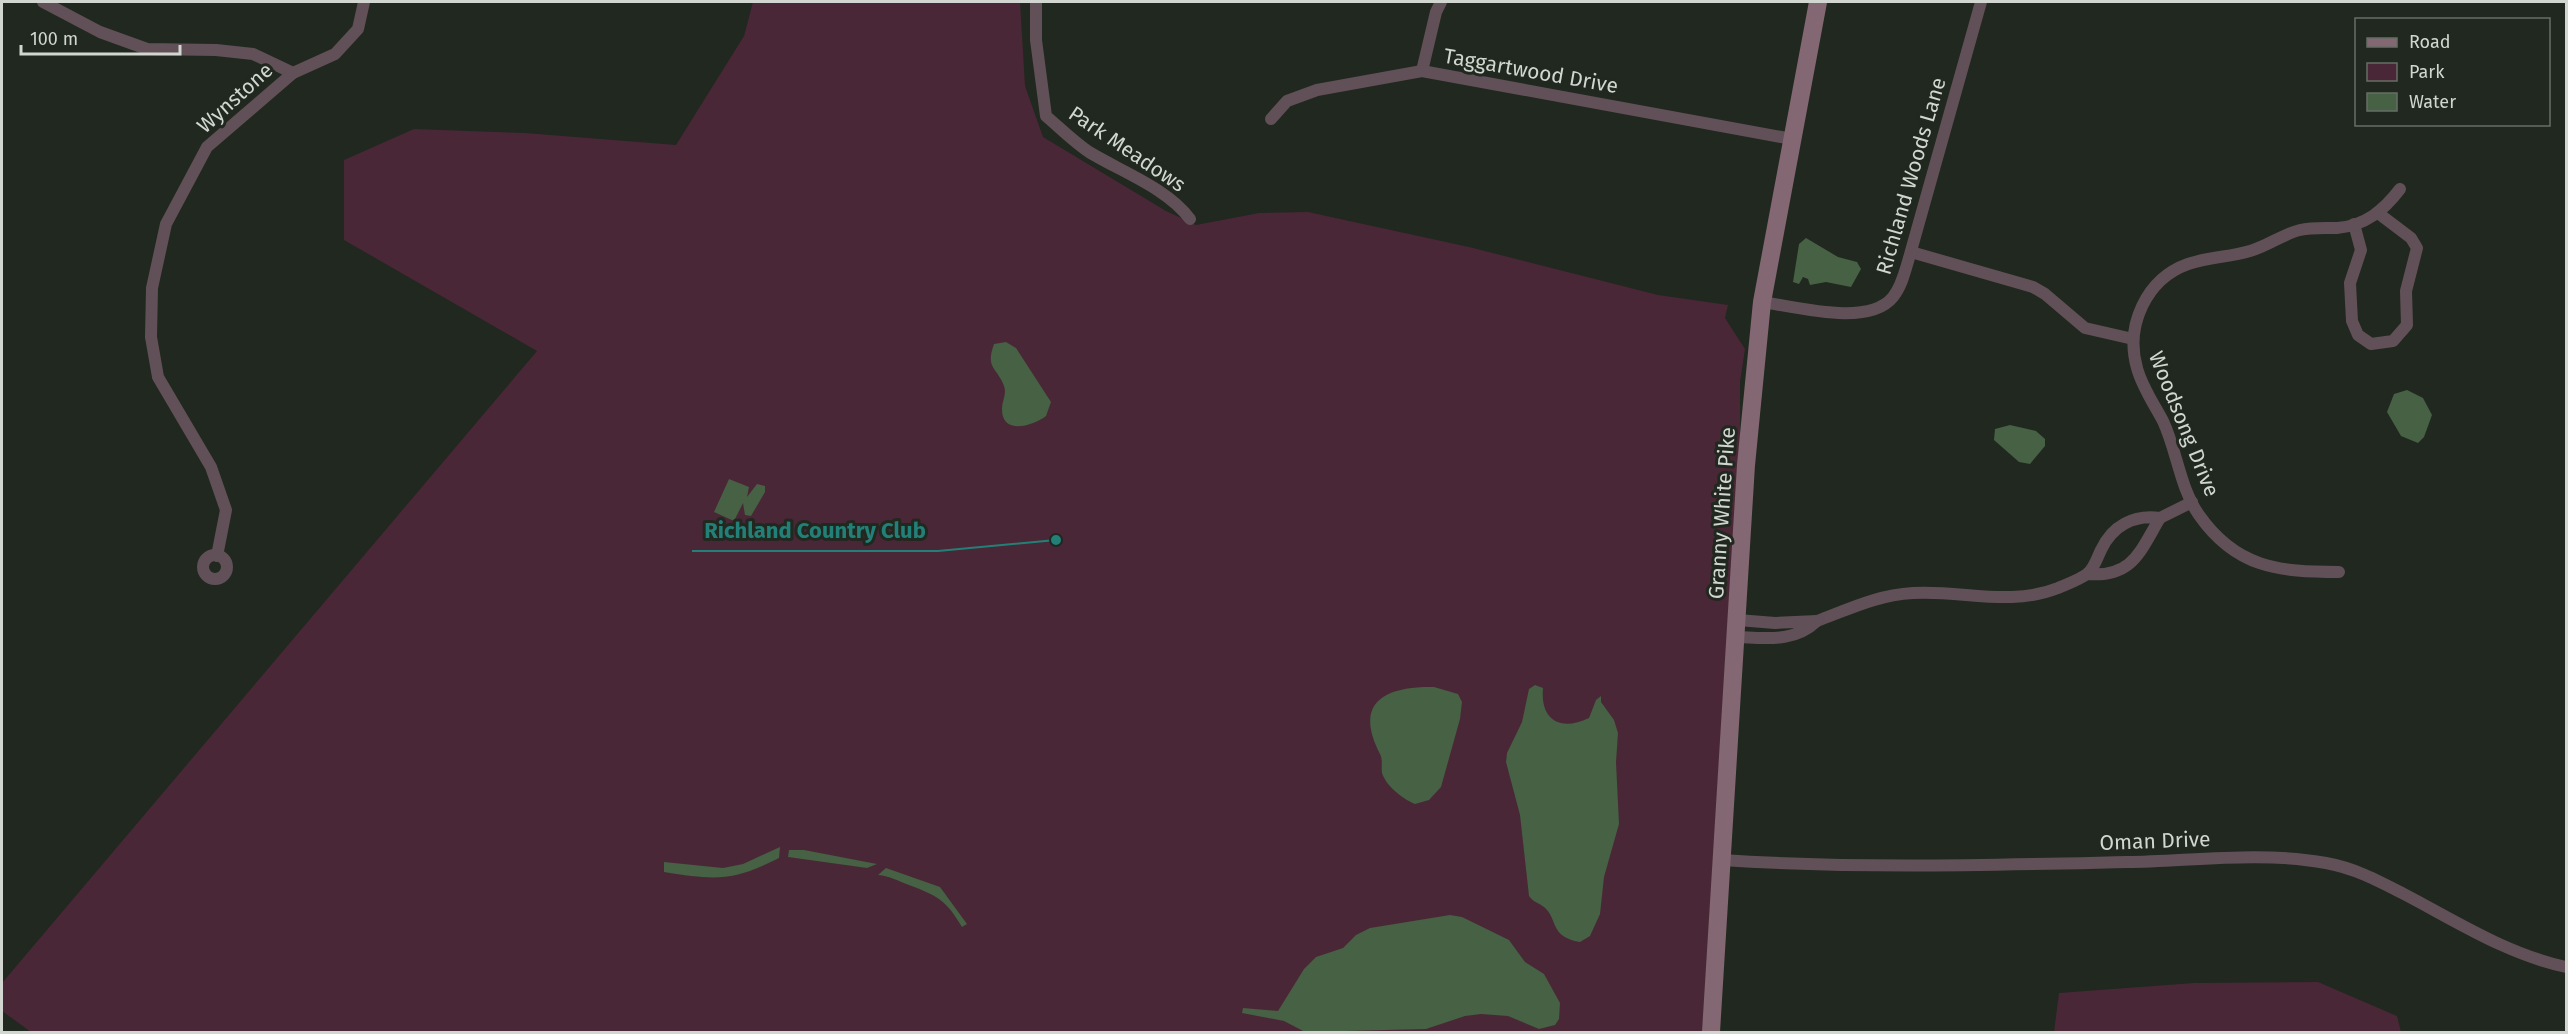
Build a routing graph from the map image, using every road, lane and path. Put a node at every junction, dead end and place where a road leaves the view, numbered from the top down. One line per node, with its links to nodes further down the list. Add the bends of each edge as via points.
1 (43, 2): 8 (street, via 100,32 147,49 253,54)
2 (364, 2): 8 (street, Wynstone, via 358,29 335,54)
3 (1036, 2): 13 (street, Park Meadows, via 1036,40 1046,116 1086,150 1151,188)
4 (1441, 2): 7 (street)
5 (1818, 2): 10 (main road, Granny White Pike)
6 (1981, 2): 15 (street, Richland Woods Lane)
7 (1422, 70): 9 (street, Taggartwood Drive, via 1317,90 1287,101); 10 (street, Taggartwood Drive)
8 (293, 73): 20 (street, Wynstone, via 207,147 166,224 152,288 151,337 158,377 210,467 226,510)
9 (1271, 119)
10 (1792, 139): 16 (main road, Granny White Pike)
11 (2400, 189): 12 (street, Woodsong Drive)
12 (2378, 213): 14 (street, Woodsong Drive); 14 (street, via 2407,234 2416,248 2406,291 2407,325 2388,344 2366,341 2353,325 2350,283 2361,250)
13 (1190, 219)
14 (2354, 224): 17 (street, Woodsong Drive, via 2303,229 2251,251 2182,267 2163,279 2147,297)
15 (1911, 252): 16 (street, Richland Woods Lane, via 1897,291 1873,312 1851,314); 17 (street, via 2033,287 2085,328)
16 (1762, 302): 23 (main road, Granny White Pike)
17 (2133, 339): 18 (street, Woodsong Drive, via 2140,377 2169,436)
18 (2192, 502): 19 (street); 21 (street, Woodsong Drive, via 2216,535 2249,558 2289,571)
19 (2160, 518): 22 (street, via 2130,564 2113,573); 22 (street, via 2143,517 2120,525)
20 (216, 556)
21 (2339, 572)
22 (2087, 574): 23 (street, via 2042,594 2015,598 1923,593 1885,596 1817,621)
23 (1737, 629): 24 (main road, Granny White Pike)
24 (1722, 860): 25 (street, Oman Drive, via 1814,865 2057,864 2238,858 2316,861 2375,879 2513,952); 26 (main road, Granny White Pike)
25 (2566, 967)
26 (1711, 1032)

